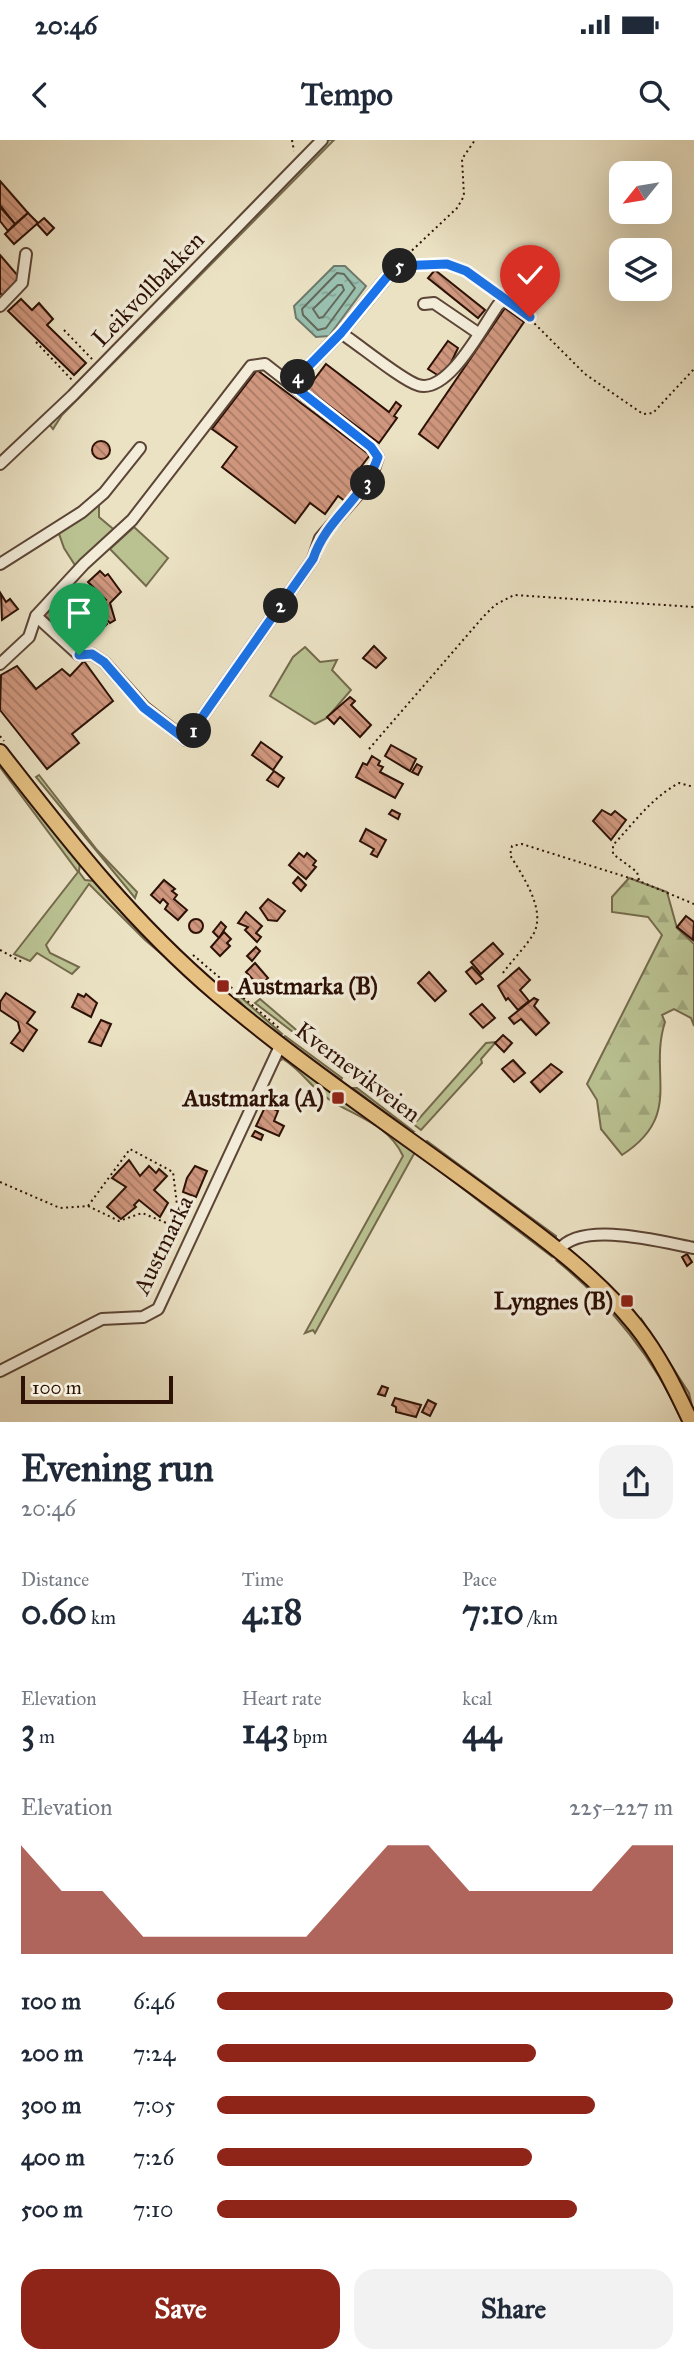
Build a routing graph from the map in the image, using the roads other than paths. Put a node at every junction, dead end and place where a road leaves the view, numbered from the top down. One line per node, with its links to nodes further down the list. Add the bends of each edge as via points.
1 (322, 140): 11 (street, Leikvollbakken)
2 (26, 254): 6 (street, via 22,283)
3 (396, 266): 7 (street)
4 (507, 298): 8 (street)
5 (424, 304): 8 (street, via 434,303)
6 (0, 306)
7 (341, 333): 8 (street, via 419,386 449,377); 9 (street)
8 (478, 333)
9 (291, 384): 13 (street, via 265,364 251,366 132,520); 13 (street, via 378,457 370,481 320,538 313,559 186,740 144,708 104,662 92,654 79,655)
10 (140, 447): 12 (street, via 104,493 82,512)
11 (0, 464)
12 (0, 564)
13 (36, 616): 14 (street, via 29,637)
14 (0, 664)
15 (0, 752): 16 (main road, Kvernevikveien, via 126,910 219,996)
16 (281, 1044): 18 (main road, Kvernevikveien); 19 (street, Austmarka, via 159,1307 143,1317 98,1320)
17 (694, 1248): 18 (street, via 625,1236 584,1236 569,1239)
18 (559, 1250): 20 (main road, Kvernevikveien, via 637,1327)
19 (0, 1371)
20 (691, 1422)

